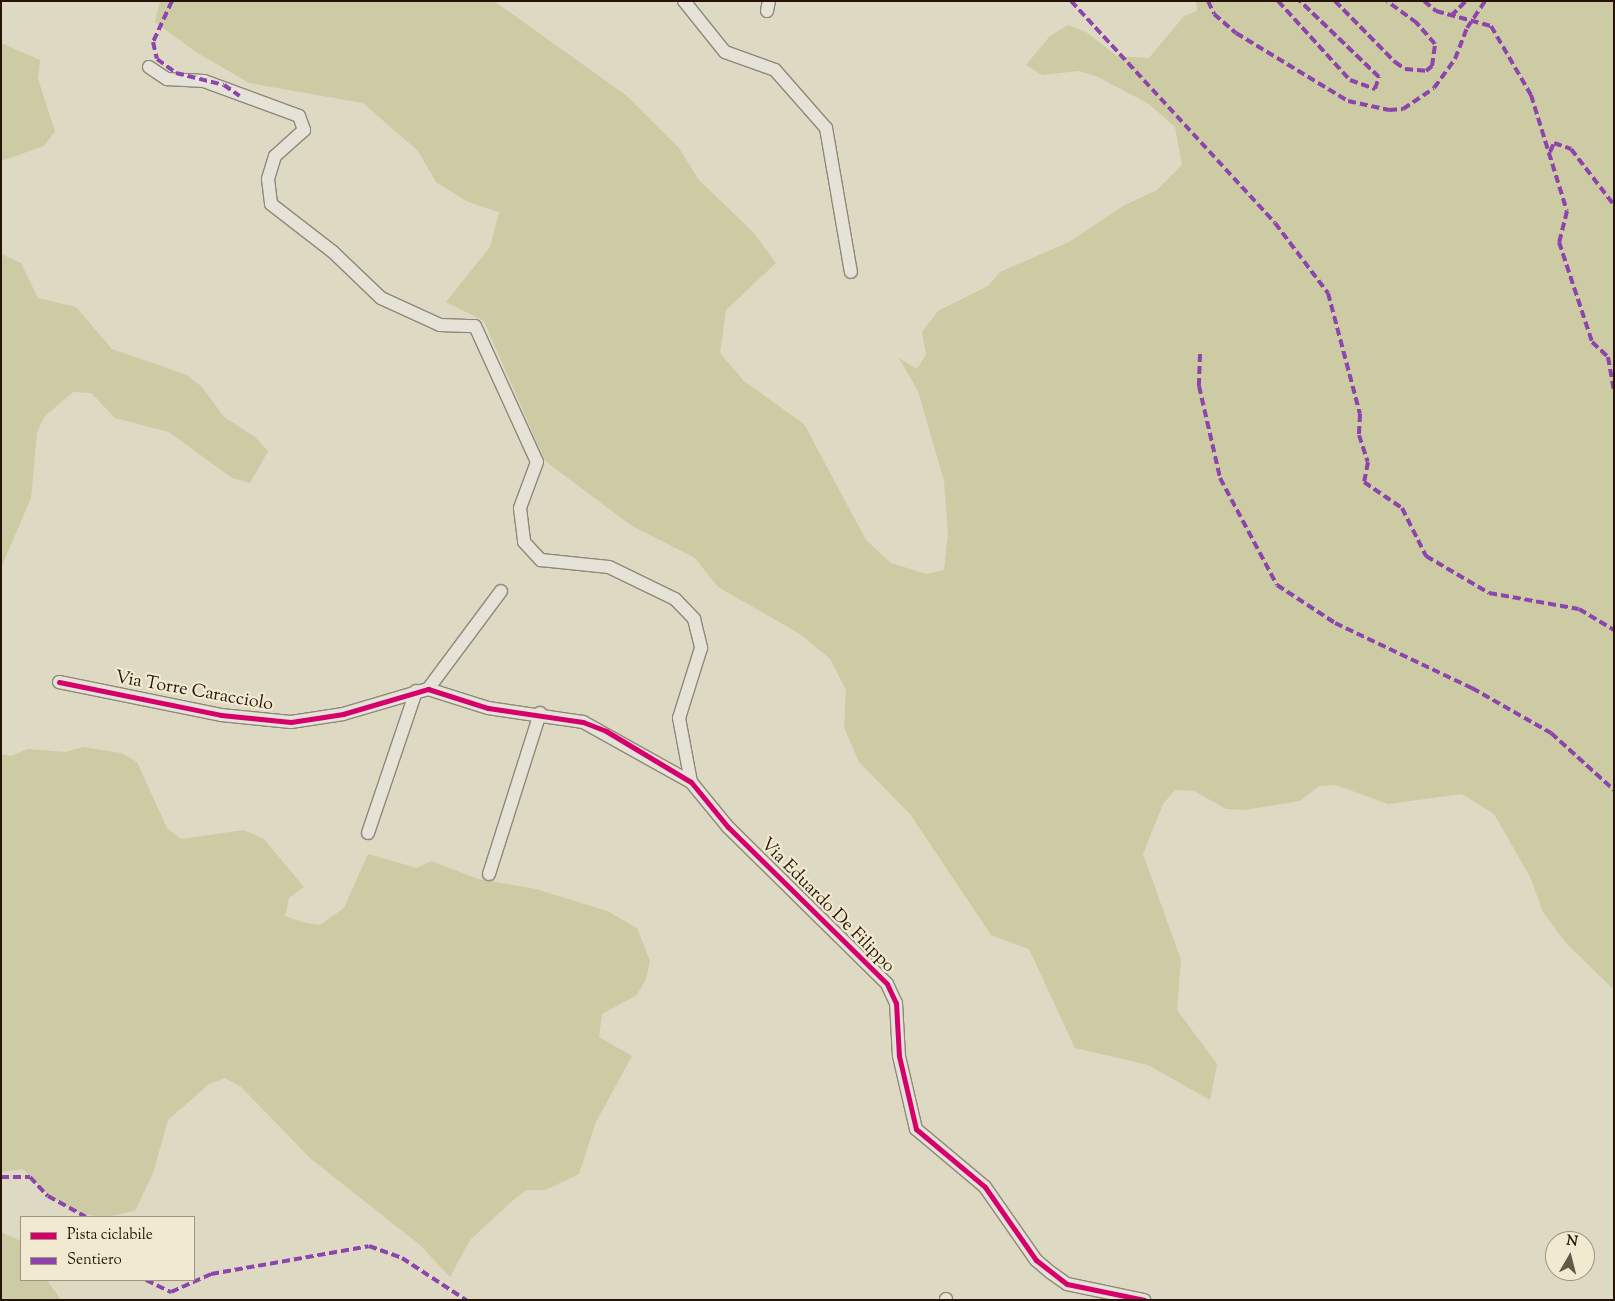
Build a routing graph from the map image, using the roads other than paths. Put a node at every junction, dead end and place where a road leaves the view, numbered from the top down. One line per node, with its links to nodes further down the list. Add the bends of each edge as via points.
1 (684, 1): 3 (street, via 720,47 775,70 826,128)
2 (149, 67): 8 (street, Via Eduardo De Filippo, via 167,78 204,81 299,116 304,130 275,156 268,179 271,204 333,252 381,298 440,324 474,326 537,462 520,508 524,542 541,560 609,567 675,599 694,619 700,648 679,718)
3 (851, 272)
4 (501, 591): 6 (street)
5 (59, 682): 6 (street, Via Torre Caracciolo, via 221,715 291,722 343,714)
6 (422, 690): 7 (street, via 488,708); 9 (street)
7 (540, 714): 8 (street, via 606,731); 10 (street)
8 (691, 782): 11 (street, Via Eduardo De Filippo, via 728,827 887,984 896,1003 899,1056 916,1129 985,1187 1036,1260 1050,1272 1067,1284)
9 (368, 833)
10 (489, 874)
11 (1144, 1300)

